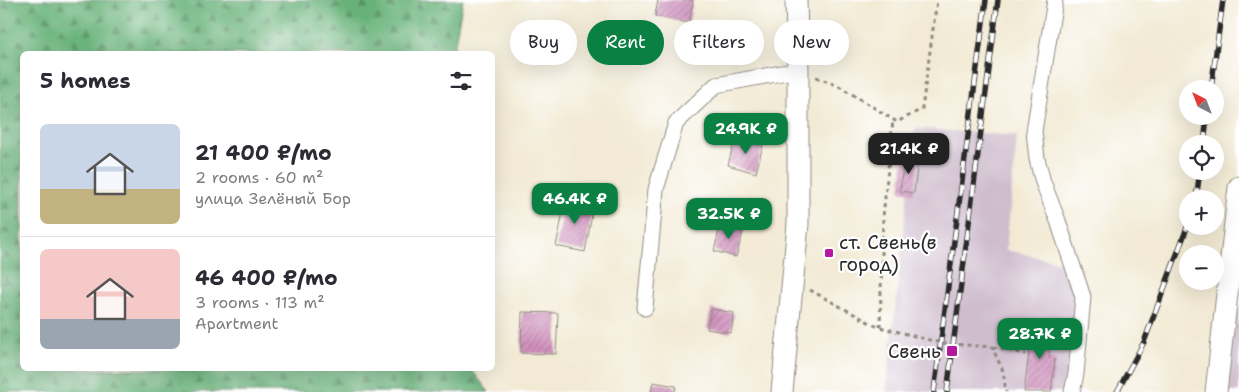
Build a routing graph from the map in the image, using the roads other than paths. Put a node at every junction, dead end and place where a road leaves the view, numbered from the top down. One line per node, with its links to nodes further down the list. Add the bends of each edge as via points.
1 (796, 0): 3 (main road)
2 (1055, 0): 7 (street, via 1034,131 1043,182 1083,297)
3 (798, 70): 5 (street, via 716,85 676,123 656,189); 6 (main road, via 798,224)
4 (1239, 187): 8 (main road)
5 (644, 308)
6 (782, 392)
7 (1072, 392)
8 (1216, 392)

